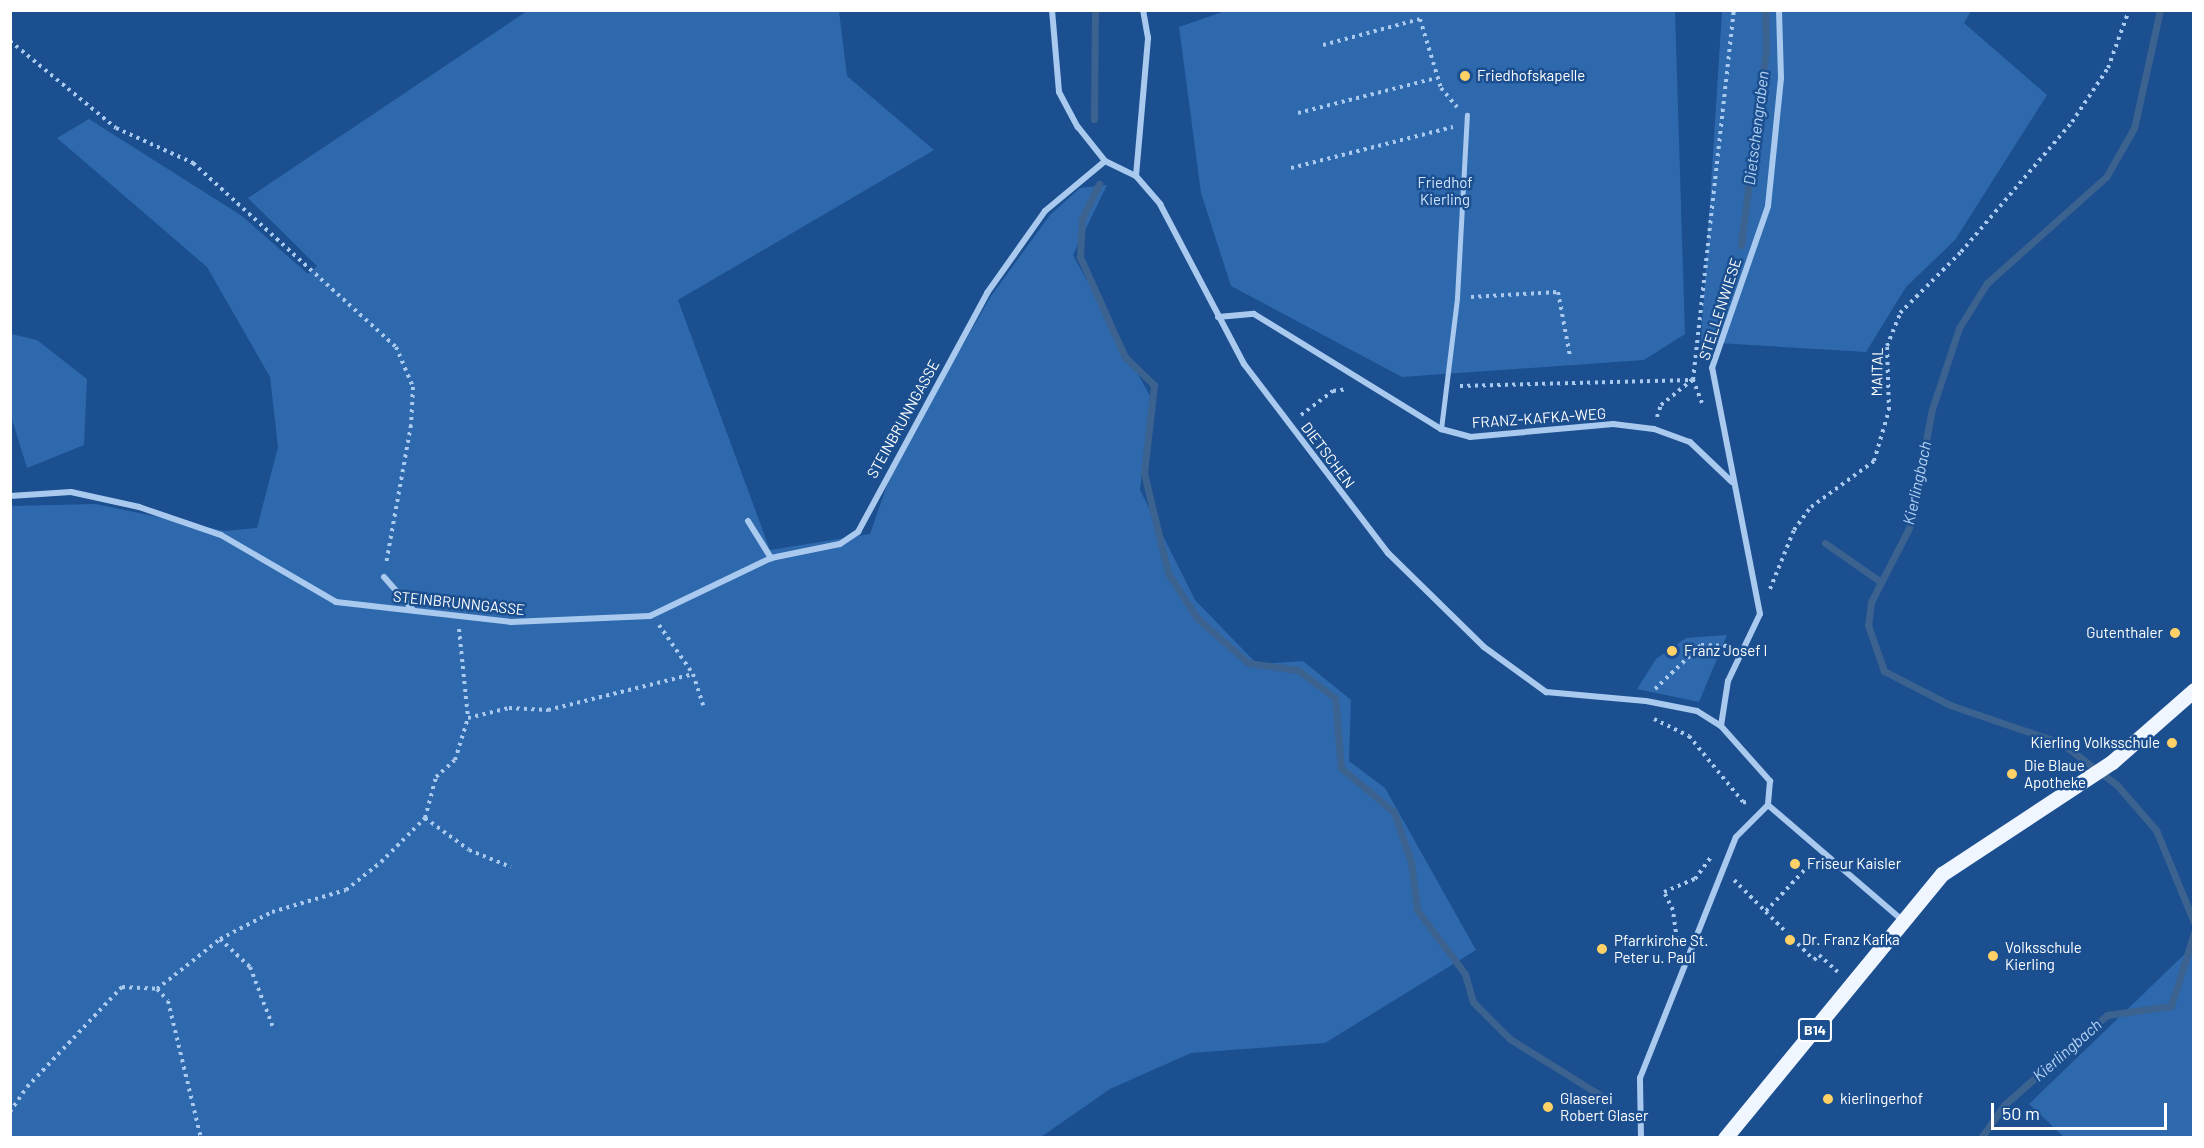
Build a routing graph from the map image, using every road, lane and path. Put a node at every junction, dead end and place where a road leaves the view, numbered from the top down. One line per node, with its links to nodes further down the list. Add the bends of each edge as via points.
1 (1052, 10): 12 (street, via 1059,92)
2 (1143, 10): 14 (street, via 1148,38)
3 (1734, 10): 18 (path)
4 (1779, 10): 25 (street, STELLENWIESE, via 1781,78 1768,206 1712,368)
5 (2129, 10): 31 (path, MAITAL, via 2108,68 2072,122 1961,252 1900,313 1887,346 1889,410 1874,461 1811,507 1794,530)
6 (10, 40): 29 (path, via 116,128 194,163 396,347 413,387 411,425)
7 (1323, 45): 8 (path, via 1420,19)
8 (1436, 78): 9 (path); 10 (path)
9 (1298, 113)
10 (1467, 115): 11 (lane)
11 (1466, 124): 13 (path); 15 (lane)
12 (1105, 161): 14 (street); 28 (street, STEINBRUNNGASSE, via 1045,211 987,292 858,532 840,544)
13 (1291, 168)
14 (1136, 176): 16 (street, DIETSCHEN, via 1160,204)
15 (1457, 298): 17 (path, via 1558,292); 19 (lane)
16 (1218, 317): 20 (street, FRANZ-KAFKA-WEG, via 1254,314 1336,362); 23 (street, DIETSCHEN, via 1244,364)
17 (1570, 356)
18 (1693, 380): 19 (path); 21 (path); 22 (path)
19 (1448, 386): 24 (lane)
20 (1367, 387): 23 (path, via 1333,391); 24 (street, FRANZ-KAFKA-WEG)
21 (1661, 405)
22 (1705, 410)
23 (1291, 427): 37 (street, DIETSCHEN, via 1388,554 1530,684 1579,699)
24 (1441, 429): 25 (street, FRANZ-KAFKA-WEG, via 1470,437 1613,424 1654,429 1690,442)
25 (1732, 482): 31 (street, STELLENWIESE)
26 (10, 496): 30 (street, STEINBRUNNGASSE, via 71,492 139,507 221,535 336,602)
27 (748, 521): 28 (street)
28 (771, 558): 33 (street, STEINBRUNNGASSE)
29 (384, 577): 30 (street)
30 (413, 611): 32 (street, STEINBRUNNGASSE)
31 (1760, 615): 34 (street)
32 (458, 616): 33 (street, STEINBRUNNGASSE, via 512,622); 40 (path)
33 (650, 616): 35 (path)
34 (1744, 649): 37 (path, via 1701,645); 41 (street, via 1728,681)
35 (693, 674): 38 (path); 40 (path, via 548,710 509,708)
36 (2193, 690): 49 (main road, B14, via 2089,779 1942,874)
37 (1646, 701): 41 (street, DIETSCHEN, via 1697,711)
38 (703, 705)
39 (1640, 716): 42 (path, via 1689,736 1743,801)
40 (468, 718): 43 (path, via 455,760 436,777)
41 (1721, 726): 42 (street, DIETSCHEN, via 1770,781)
42 (1768, 806): 44 (street); 45 (street)
43 (425, 818): 46 (path, via 469,850); 50 (path, via 346,890 272,912)
44 (1736, 837): 51 (path, via 1714,853 1695,879 1664,892); 57 (street, via 1640,1078 1637,1104)
45 (1822, 852): 48 (path); 49 (street)
46 (511, 867)
47 (1732, 878): 48 (path)
48 (1767, 911): 52 (path, via 1814,960 1819,955)
49 (1903, 920): 58 (main road, B14)
50 (220, 939): 53 (path); 54 (path, via 250,967)
51 (1680, 949)
52 (1831, 964)
53 (157, 989): 55 (path, via 122,987 27,1087); 56 (path, via 168,1001)
54 (274, 1030)
55 (10, 1112)
56 (201, 1137)
57 (1641, 1137)
58 (1725, 1137)

